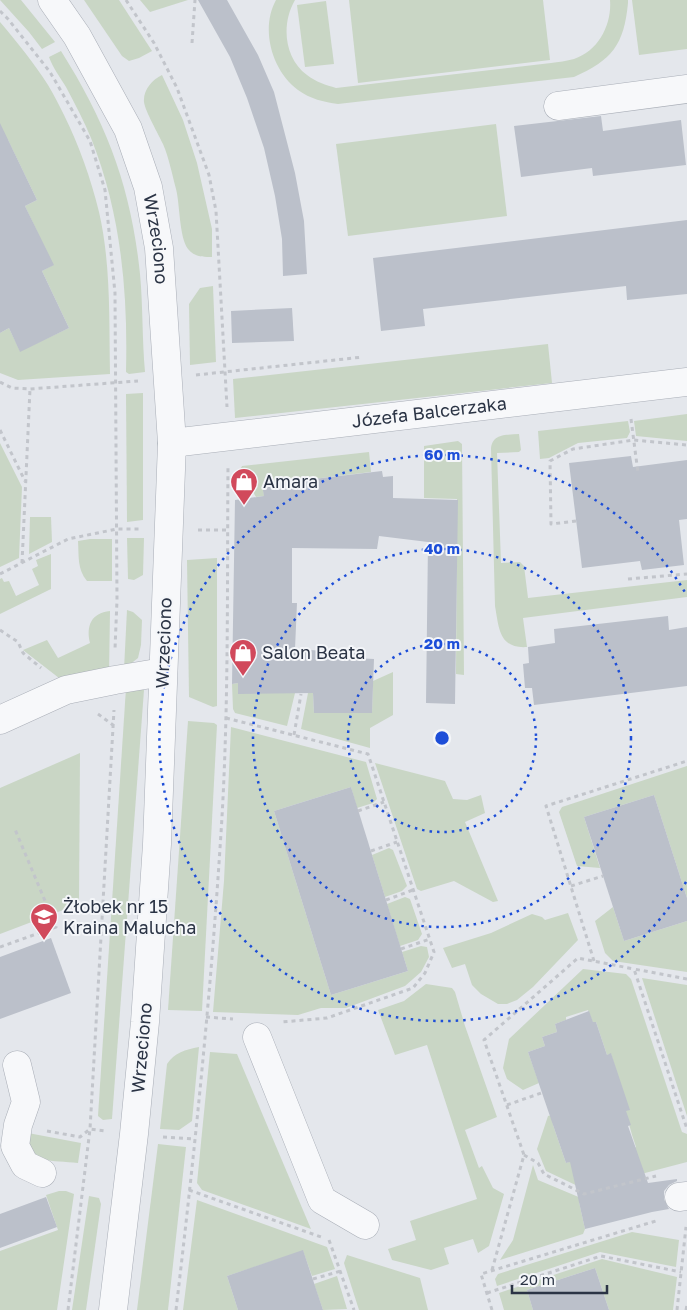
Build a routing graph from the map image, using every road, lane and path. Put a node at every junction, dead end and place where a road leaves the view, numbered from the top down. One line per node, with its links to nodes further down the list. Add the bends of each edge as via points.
1 (52, 0): 10 (street, Wrzeciono, via 78,36 128,129 148,187 159,248)
2 (126, 0): 9 (path, via 154,43 177,88 209,175 216,211)
3 (195, 0): 5 (path)
4 (0, 11): 13 (path, via 50,72 90,141 105,190 115,293)
5 (192, 43)
6 (687, 89): 7 (street)
7 (558, 106)
8 (363, 357): 9 (path)
9 (225, 373): 10 (path); 17 (path)
10 (169, 378): 13 (path); 19 (street, Wrzeciono)
11 (0, 382): 14 (path, via 12,388)
12 (687, 382): 17 (street, Józefa Balcerzaka)
13 (116, 383): 14 (path); 24 (path)
14 (30, 389): 22 (path)
15 (630, 414): 18 (path)
16 (0, 430): 22 (path)
17 (228, 436): 19 (street, Józefa Balcerzaka); 32 (path)
18 (634, 440): 20 (path); 21 (path); 23 (path, via 573,449 550,461 551,524)
19 (172, 443): 29 (street, Wrzeciono)
20 (687, 445)
21 (638, 473)
22 (26, 482): 25 (path)
23 (576, 521)
24 (117, 529): 25 (path, via 68,539); 30 (path)
25 (22, 563): 26 (path)
26 (0, 574)
27 (687, 574): 28 (path)
28 (628, 580)
29 (163, 672): 30 (street); 59 (street, Wrzeciono, via 157,844)
30 (114, 680): 33 (street, via 66,690); 57 (path)
31 (301, 694): 34 (path)
32 (226, 718): 34 (path); 51 (path, via 220,847)
33 (0, 720)
34 (294, 735): 36 (path, via 368,754)
35 (687, 761): 42 (path, via 546,806)
36 (384, 802): 37 (path); 39 (path)
37 (358, 811)
38 (14, 827): 46 (path, via 56,927)
39 (397, 842): 40 (path); 43 (path)
40 (371, 851)
41 (603, 876): 42 (path)
42 (571, 886): 48 (path)
43 (413, 890): 44 (path); 45 (path)
44 (386, 900)
45 (430, 938): 47 (path); 52 (path, via 434,952 425,973 413,988 327,1018)
46 (0, 947)
47 (401, 949)
48 (594, 961): 49 (path); 55 (path, via 578,958 484,1040)
49 (634, 969): 50 (path); 58 (path)
50 (687, 979)
51 (206, 1017): 52 (path); 60 (path)
52 (259, 1026): 66 (street, via 322,1200)
53 (17, 1065): 56 (street, via 26,1102)
54 (544, 1092): 55 (path)
55 (507, 1105): 61 (path)
56 (18, 1125): 57 (path, via 80,1137); 62 (street, via 15,1146 25,1165)
57 (90, 1129): 59 (path); 73 (path)
58 (687, 1129)
59 (134, 1134): 60 (path); 74 (street, Wrzeciono)
60 (195, 1139): 64 (path)
61 (524, 1156): 63 (path, via 538,1163 544,1174 584,1194); 67 (path)
62 (42, 1173)
63 (659, 1175)
64 (190, 1190): 68 (path, via 329,1239); 75 (path)
65 (680, 1207): 67 (path); 69 (path)
66 (365, 1225)
67 (492, 1270): 71 (path, via 480,1274)
68 (341, 1271): 70 (path); 76 (path)
69 (681, 1272): 71 (path, via 601,1256); 78 (path)
70 (313, 1279)
71 (487, 1294): 77 (path)
72 (687, 1305): 79 (path)
73 (68, 1310)
74 (113, 1310)
75 (176, 1310)
76 (354, 1310)
77 (492, 1310)
78 (677, 1310)
79 (686, 1310)

